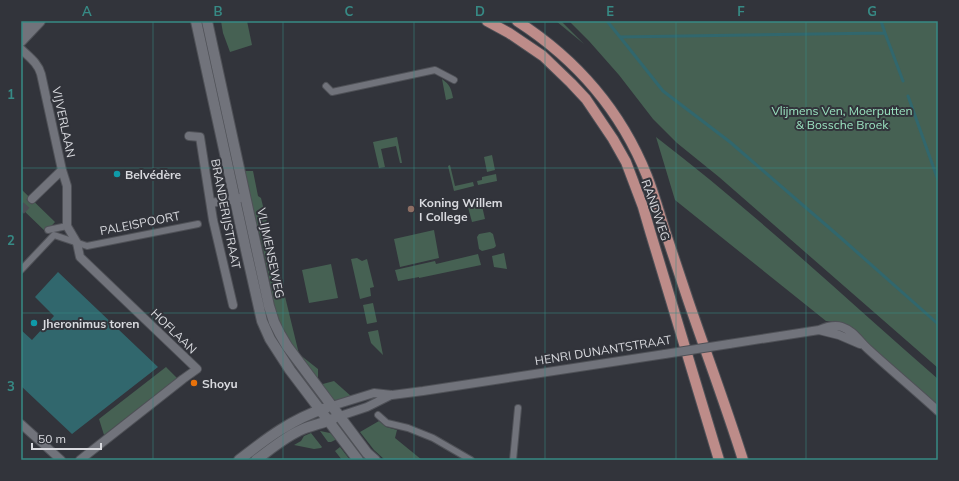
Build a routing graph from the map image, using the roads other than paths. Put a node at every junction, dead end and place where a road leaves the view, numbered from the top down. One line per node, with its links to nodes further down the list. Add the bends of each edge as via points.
1 (28, 21): 7 (street)
2 (40, 21): 8 (street)
3 (196, 21): 15 (street, VLIJMENSEWEG)
4 (207, 21): 14 (street, VLIJMENSEWEG)
5 (487, 21): 41 (main road, RANDWEG, via 543,56 571,83 586,99 626,162 647,219)
6 (518, 21): 42 (main road, RANDWEG, via 547,41 576,68 610,107 636,151 654,195)
7 (21, 28)
8 (21, 41)
9 (23, 55): 13 (street, VIJVERLAAN, via 36,64 42,74)
10 (454, 80): 11 (street, via 435,70 332,92)
11 (326, 86)
12 (189, 136): 17 (street, BRANDERIJSTRAAT, via 200,137)
13 (62, 170): 16 (street); 19 (street, VIJVERLAAN, via 67,186)
14 (246, 196): 15 (street); 25 (street, VLIJMENSEWEG, via 274,322 287,346)
15 (235, 198): 17 (street); 27 (street, VLIJMENSEWEG, via 265,330 278,353)
16 (32, 199)
17 (211, 203): 23 (street, BRANDERIJSTRAAT)
18 (198, 224): 21 (street, PALEISPOORT, via 87,246)
19 (68, 226): 20 (street, via 48,230); 21 (street)
20 (53, 236): 21 (street); 22 (street)
21 (77, 243): 34 (street, HOFLAAN, via 80,257 197,369)
22 (21, 270)
23 (233, 305)
24 (392, 395): 25 (street, HENRI DUNANTSTRAAT, via 374,393); 28 (street, HENRI DUNANTSTRAAT, bridge, via 819,330 839,334 863,345); 30 (street, HENRI DUNANTSTRAAT)
25 (332, 406): 27 (street, HENRI DUNANTSTRAAT); 30 (street, VLIJMENSEWEG)
26 (518, 408): 40 (street)
27 (320, 410): 31 (street, VLIJMENSEWEG); 35 (street, HENRI DUNANTSTRAAT, via 286,425)
28 (938, 410)
29 (378, 415): 39 (street, via 387,423 434,438)
30 (340, 416): 31 (street, HENRI DUNANTSTRAAT); 38 (street, VLIJMENSEWEG)
31 (328, 421): 36 (street, HENRI DUNANTSTRAAT, via 295,432); 37 (street, VLIJMENSEWEG)
32 (21, 424): 33 (street)
33 (61, 460)
34 (80, 460)
35 (239, 460)
36 (256, 460)
37 (358, 460)
38 (375, 460)
39 (471, 460)
40 (513, 460)
41 (719, 460)
42 (743, 460)

